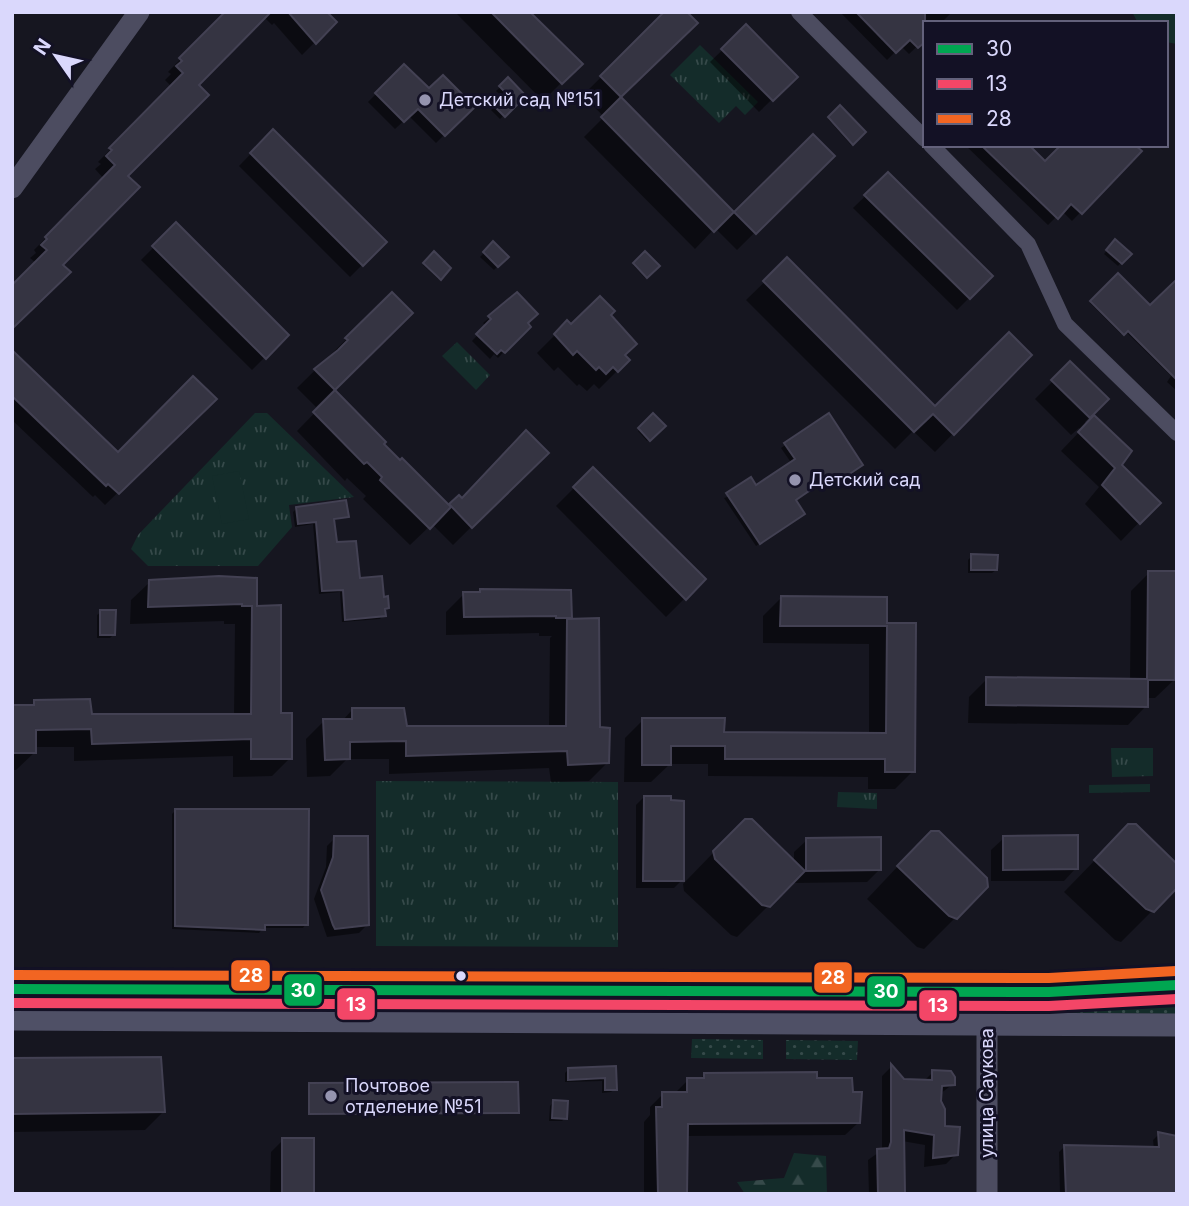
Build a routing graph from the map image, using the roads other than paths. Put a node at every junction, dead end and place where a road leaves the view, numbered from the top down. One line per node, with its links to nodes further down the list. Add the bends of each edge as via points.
1 (139, 12): 5 (street)
2 (799, 12): 3 (street)
3 (923, 137)
4 (933, 147): 6 (street, via 1028,244 1065,324)
5 (12, 188)
6 (1177, 433)
7 (1177, 985): 9 (main road)
8 (12, 989): 10 (main road)
9 (1130, 990): 10 (main road); 13 (main road)
10 (987, 992): 12 (street, улица Саукова)
11 (12, 1019): 12 (main road)
12 (987, 1023): 13 (main road); 15 (street, улица Саукова)
13 (1126, 1024): 14 (main road)
14 (1177, 1025)
15 (987, 1194)

